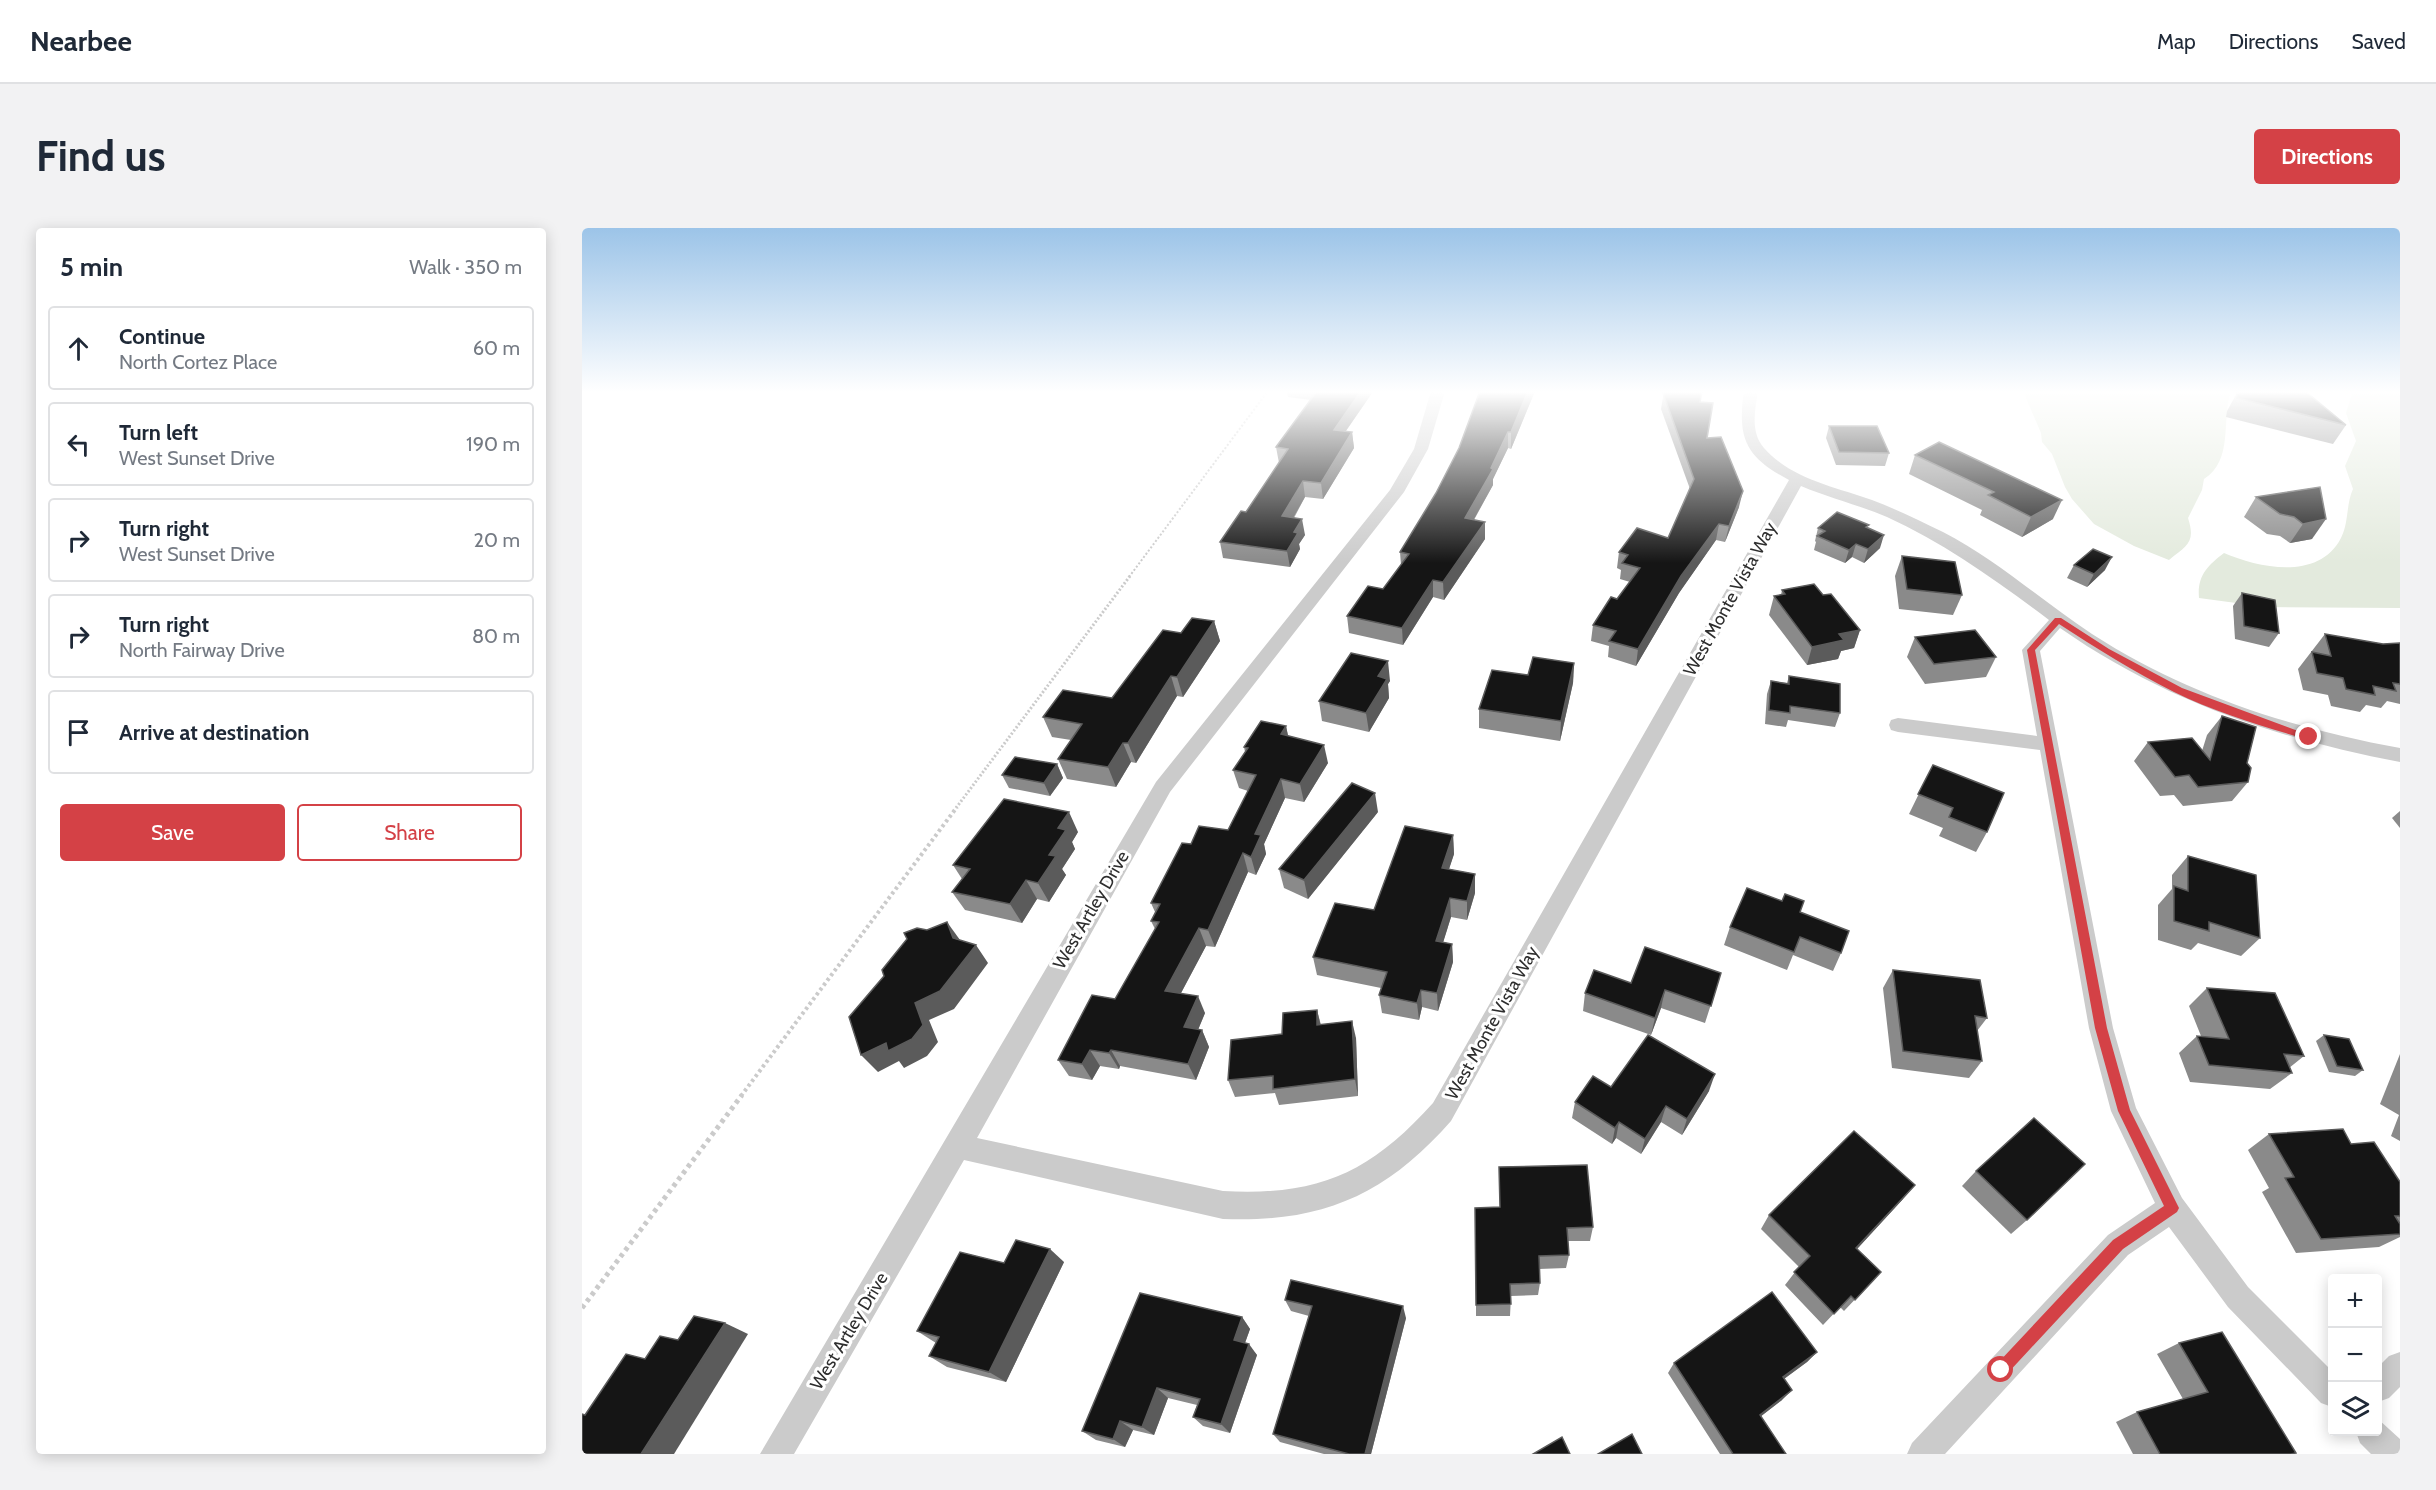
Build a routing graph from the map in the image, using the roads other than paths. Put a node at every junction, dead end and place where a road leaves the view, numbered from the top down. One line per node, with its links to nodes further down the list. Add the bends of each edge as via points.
1 (1421, 448): 8 (street, West Artley Drive, via 1397,492 1163,787)
2 (1759, 448): 3 (street, via 1767,459)
3 (1797, 479): 4 (street, via 1909,521 1967,553); 8 (street, West Monte Vista Way, via 1448,1102 1427,1130 1397,1158 1370,1177 1323,1197 1289,1205 1247,1208)
4 (2058, 620): 6 (street, via 2031,650); 7 (street, via 2141,671 2220,708 2309,737)
5 (1898, 725): 6 (street)
6 (2048, 744): 9 (street, via 2101,1028 2124,1111)
7 (2400, 755)
8 (958, 1146): 14 (street, West Artley Drive)
9 (2172, 1208): 12 (street, via 2238,1297); 15 (street, via 2118,1245)
10 (2400, 1367): 11 (street)
11 (2382, 1383)
12 (2328, 1388)
13 (2376, 1436): 16 (street)
14 (776, 1454)
15 (1923, 1454)
16 (2393, 1454)

